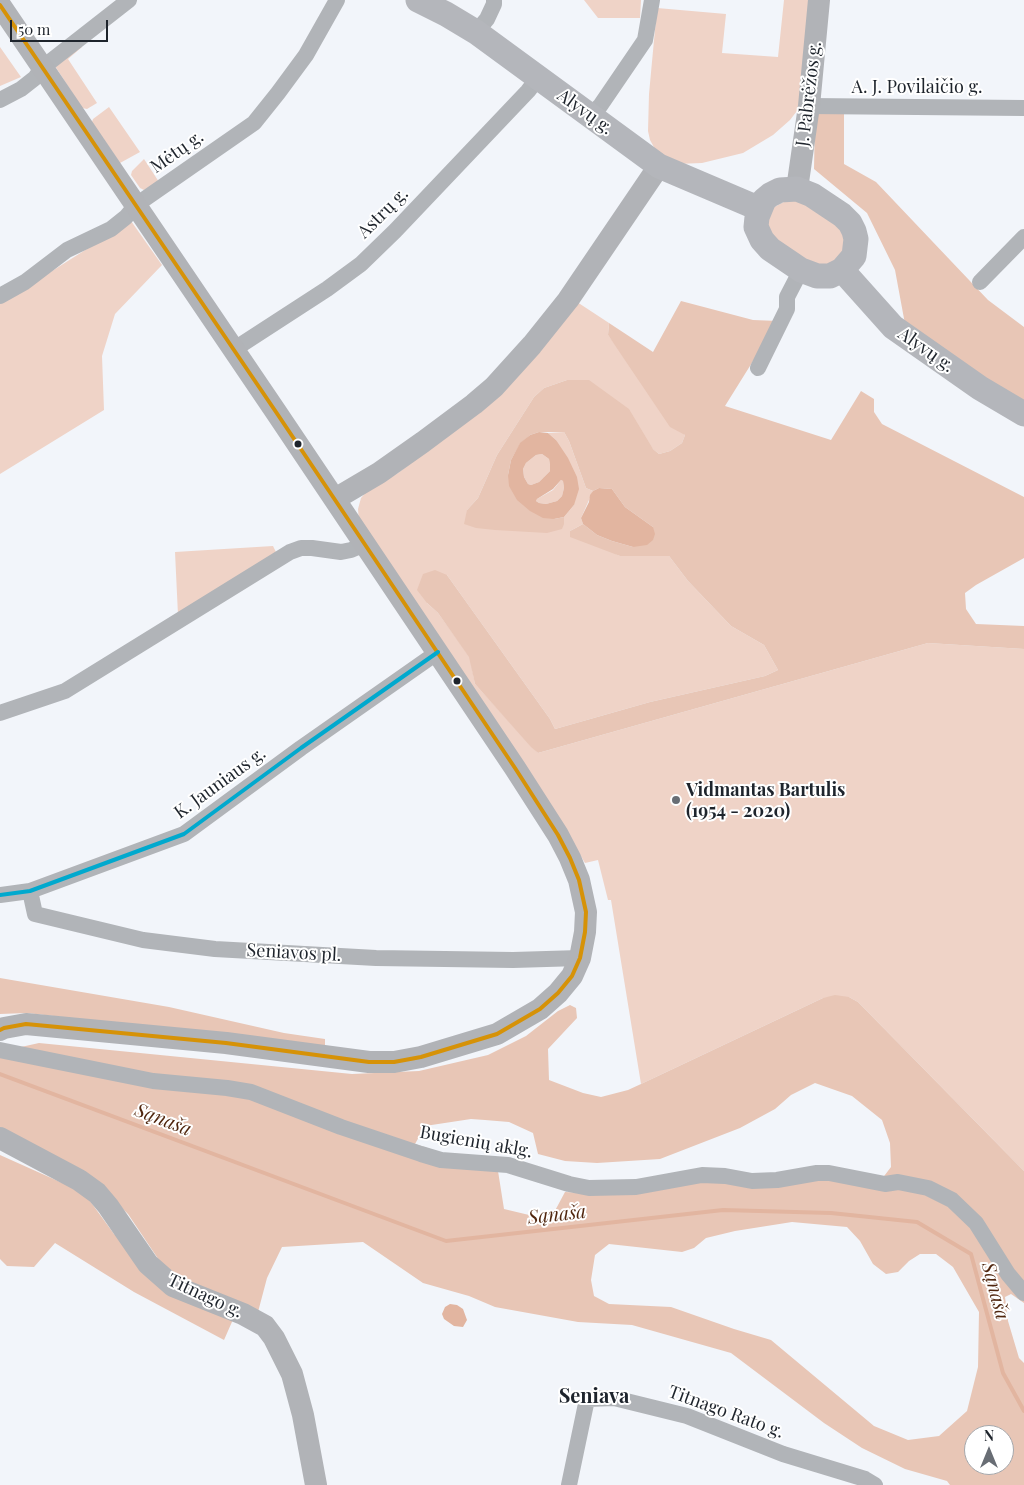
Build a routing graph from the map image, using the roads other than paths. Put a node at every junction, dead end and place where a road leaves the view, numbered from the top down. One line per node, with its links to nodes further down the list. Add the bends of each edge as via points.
1 (129, 0): 9 (street)
2 (337, 0): 17 (street, Mėtų g., via 306,55 254,123)
3 (418, 0): 8 (main road, Alyvų g.)
4 (494, 0): 8 (street, via 487,19)
5 (652, 0): 14 (street, via 645,40 600,106)
6 (819, 0): 12 (main road, J. Pabrėžos g.)
7 (0, 6): 9 (main road)
8 (476, 32): 10 (main road, Alyvų g.)
9 (42, 68): 11 (street, via 21,89); 17 (main road)
10 (538, 78): 14 (main road, Alyvų g.); 24 (street, Astrų g., via 360,264 327,290)
11 (0, 100)
12 (809, 106): 13 (street, A. J. Povilaičio g.); 16 (main road, J. Pabrėžos g.)
13 (1024, 108)
14 (589, 116): 15 (main road, Alyvų g.)
15 (659, 166): 18 (main road, Alyvų g.); 27 (main road, via 568,300 494,387 424,442)
16 (796, 189): 18 (main road, via 780,190 770,195); 21 (main road, via 812,195 850,223 856,248 854,256)
17 (136, 205): 23 (street, Mėtų g., via 111,229 67,250 26,282); 24 (main road)
18 (760, 209): 20 (main road, via 756,227 762,240)
19 (1024, 237): 22 (street)
20 (801, 270): 21 (main road, via 818,276 830,276); 25 (street, via 787,297 787,309)
21 (842, 270): 26 (main road, Alyvų g., via 893,327 980,388)
22 (980, 282)
23 (0, 296)
24 (233, 350): 27 (main road)
25 (758, 368)
26 (1024, 414)
27 (335, 499): 28 (main road)
28 (365, 544): 29 (main road); 30 (street, via 341,552 301,548 290,552 65,691)
29 (438, 652): 31 (street, K. Jauniaus g., via 184,834); 33 (main road, via 516,768 570,858 586,912)
30 (0, 713)
31 (30, 891): 32 (street, K. Jauniaus g.); 33 (street, Seniavos pl., via 35,914 143,940 215,949 376,958)
32 (0, 895)
33 (580, 958): 34 (main road, via 572,976 558,993 521,1021 497,1034 394,1062 351,1061 270,1048 26,1024)
34 (0, 1030)
35 (0, 1050): 37 (street, Bugienių aklg., via 153,1081 251,1092 341,1127 441,1160 508,1164 589,1188 636,1187 702,1175 752,1181 829,1173 928,1188 952,1200 976,1223)
36 (0, 1138): 38 (main road, Titnago g., via 97,1193 148,1264 173,1286 265,1326 292,1374)
37 (1024, 1294)
38 (316, 1485)
39 (569, 1485): 40 (street, Titnago Rato g., via 587,1399 614,1398 687,1416 783,1454)
40 (875, 1485)

